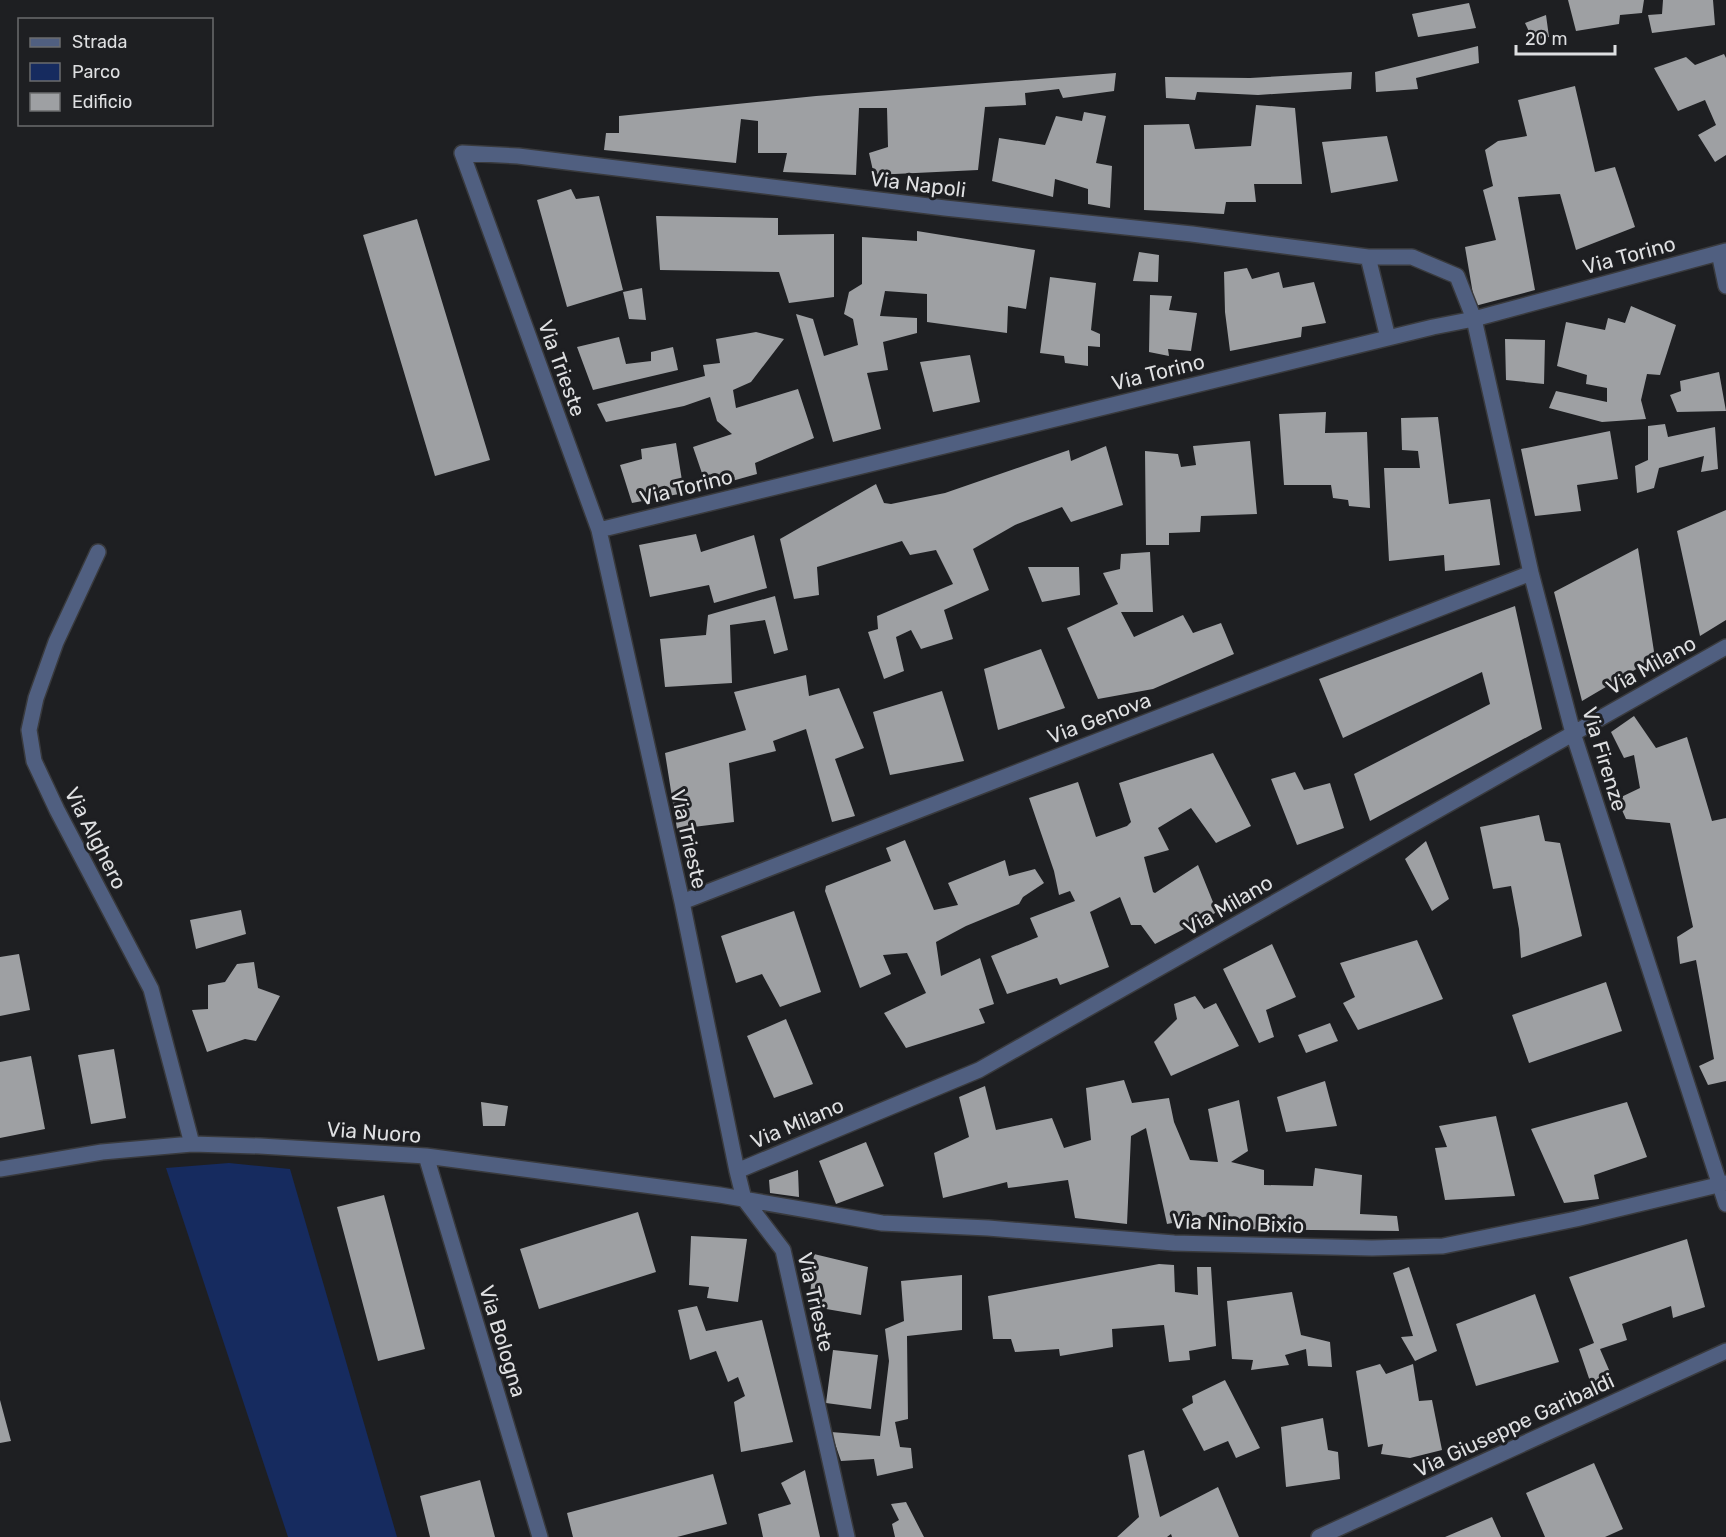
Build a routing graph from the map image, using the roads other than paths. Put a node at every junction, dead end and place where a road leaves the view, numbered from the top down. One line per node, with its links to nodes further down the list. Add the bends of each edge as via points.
1 (462, 153): 3 (street, Via Napoli, via 518,156); 7 (street, Via Trieste)
2 (1722, 252): 4 (street); 5 (street, Via Torino)
3 (1368, 257): 5 (street, Via Napoli, via 1412,257 1457,276); 6 (street)
4 (1726, 286)
5 (1474, 319): 6 (street, Via Torino); 9 (street, Via Firenze)
6 (1388, 338): 7 (street, Via Torino)
7 (599, 530): 12 (street, Via Trieste)
8 (98, 552): 13 (street, Via Alghero, via 56,642 29,730 34,761 57,810 151,989)
9 (1532, 573): 11 (street, Via Firenze); 12 (street, Via Genova)
10 (1726, 647): 11 (street, Via Milano)
11 (1573, 733): 16 (street, Via Milano, via 979,1070); 17 (street, Via Firenze)
12 (682, 902): 16 (street, Via Trieste)
13 (192, 1144): 14 (street, Via Nuoro); 15 (street, Via Nuoro, via 102,1152)
14 (426, 1156): 18 (street, Via Nuoro); 21 (street, Via Bologna)
15 (0, 1169)
16 (737, 1171): 18 (street, Via Trieste)
17 (1723, 1184): 18 (street, Via Nino Bixio, via 1443,1245 1372,1248 1174,1243 882,1223); 19 (street, Via Firenze)
18 (744, 1199): 22 (street, Via Trieste, via 783,1250)
19 (1726, 1204)
20 (1726, 1351): 23 (street, Via Giuseppe Garibaldi)
21 (540, 1537)
22 (847, 1537)
23 (1320, 1537)

